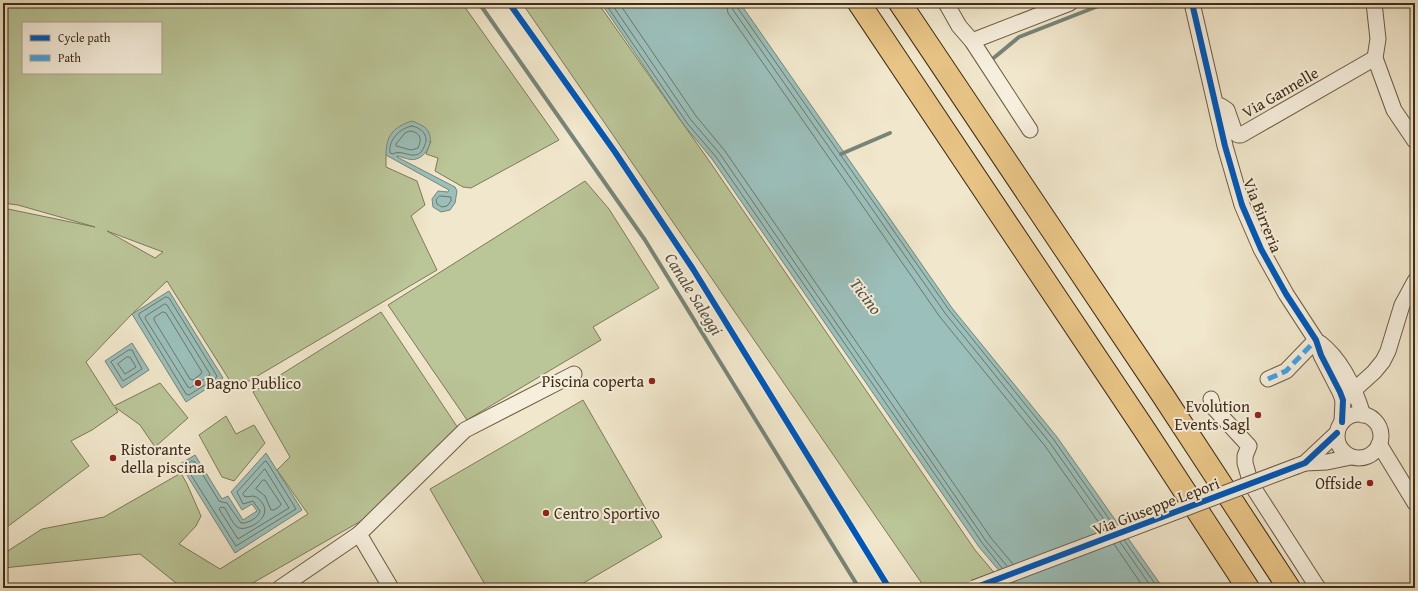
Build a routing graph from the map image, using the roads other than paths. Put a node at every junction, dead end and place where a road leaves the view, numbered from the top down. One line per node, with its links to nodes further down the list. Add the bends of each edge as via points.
1 (859, 3): 31 (highway)
2 (900, 3): 32 (highway)
3 (946, 3): 7 (street)
4 (1070, 3): 7 (street)
5 (1374, 3): 8 (street, via 1378,39)
6 (1193, 6): 9 (street, Via Birreria)
7 (972, 42): 10 (street)
8 (1375, 58): 9 (street, Via Gannelle, via 1241,135 1235,133 1226,108); 11 (street, via 1394,110)
9 (1217, 106): 13 (street, Via Birreria, via 1247,218 1273,270)
10 (1030, 130)
11 (1415, 141)
12 (1415, 281): 16 (street, via 1398,316 1383,361)
13 (1316, 340): 15 (street, via 1286,371); 16 (street, Via Birreria, via 1328,349); 18 (street, Via Birreria)
14 (574, 374): 27 (street, via 465,430)
15 (1268, 379)
16 (1354, 390): 18 (street); 19 (street, Via Birreria)
17 (1211, 399): 33 (street, via 1213,407 1249,446 1245,463 1252,484)
18 (1343, 400): 20 (street, Via Birreria)
19 (1364, 415): 20 (street, via 1352,416); 21 (street, via 1378,425)
20 (1339, 428): 22 (street, via 1339,445); 24 (street, Via Giuseppe Lepori, via 1332,439)
21 (1379, 444): 23 (street, via 1376,450); 25 (street)
22 (1351, 457): 23 (street); 24 (street, Via Giuseppe Lepori)
23 (1366, 457): 25 (street)
24 (1301, 465): 30 (street, Via Giuseppe Lepori, bridge)
25 (1396, 471): 26 (street)
26 (1415, 503)
27 (359, 534): 28 (street); 29 (street)
28 (280, 588)
29 (391, 588)
30 (974, 588)
31 (1248, 588)
32 (1289, 588)
33 (1318, 588)

